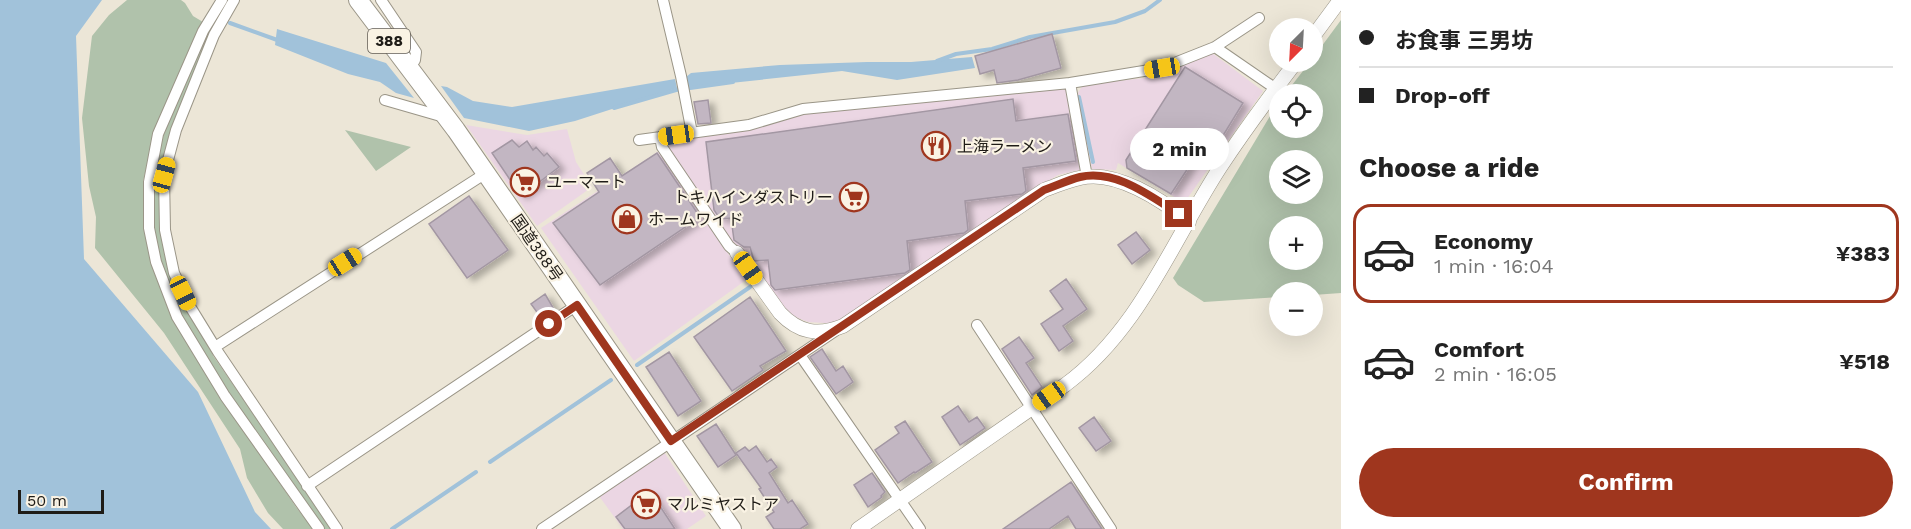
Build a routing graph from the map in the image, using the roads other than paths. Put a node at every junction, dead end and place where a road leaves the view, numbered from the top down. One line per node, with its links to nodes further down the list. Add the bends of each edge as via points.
1 (222, 0): 32 (street, via 203,31 158,134 149,182 149,228 156,262 177,317 225,396)
2 (234, 0): 26 (street, via 205,57 176,130 164,175 165,230 174,273)
3 (358, 0): 10 (highway, 国道388号 / 388)
4 (381, 0): 10 (street, via 416,52)
5 (663, 0): 16 (street)
6 (1340, 0): 8 (street)
7 (1259, 18): 9 (street)
8 (1323, 23)
9 (1215, 47): 11 (street, via 1162,68); 12 (street)
10 (415, 74): 15 (highway, 国道388号 / 388)
11 (1070, 83): 16 (street, via 803,109 749,125); 20 (street)
12 (1269, 84)
13 (1269, 99): 21 (street, via 1221,167)
14 (385, 100): 15 (street)
15 (442, 111): 19 (highway, 国道388号 / 388)
16 (692, 133): 17 (street)
17 (660, 137): 18 (street); 22 (street, via 662,147)
18 (639, 140)
19 (486, 173): 23 (highway, 国道388号 / 388); 26 (street)
20 (1087, 177): 21 (street, via 1114,177); 25 (street, via 1044,190)
21 (1189, 222): 28 (street, via 1116,337 1078,375)
22 (737, 253): 25 (street, via 788,322 815,332)
23 (577, 305): 29 (highway, 国道388号 / 388); 30 (street)
24 (976, 325): 28 (street)
25 (843, 326): 27 (street)
26 (215, 347): 30 (street)
27 (800, 355): 29 (street); 31 (street)
28 (1033, 408): 31 (street); 38 (street)
29 (671, 441): 34 (street); 35 (highway, 国道388号 / 388)
30 (307, 486): 33 (street)
31 (901, 499): 36 (street); 37 (street)
32 (319, 529)
33 (337, 529)
34 (542, 529)
35 (732, 529)
36 (858, 529)
37 (920, 529)
38 (1111, 529)

